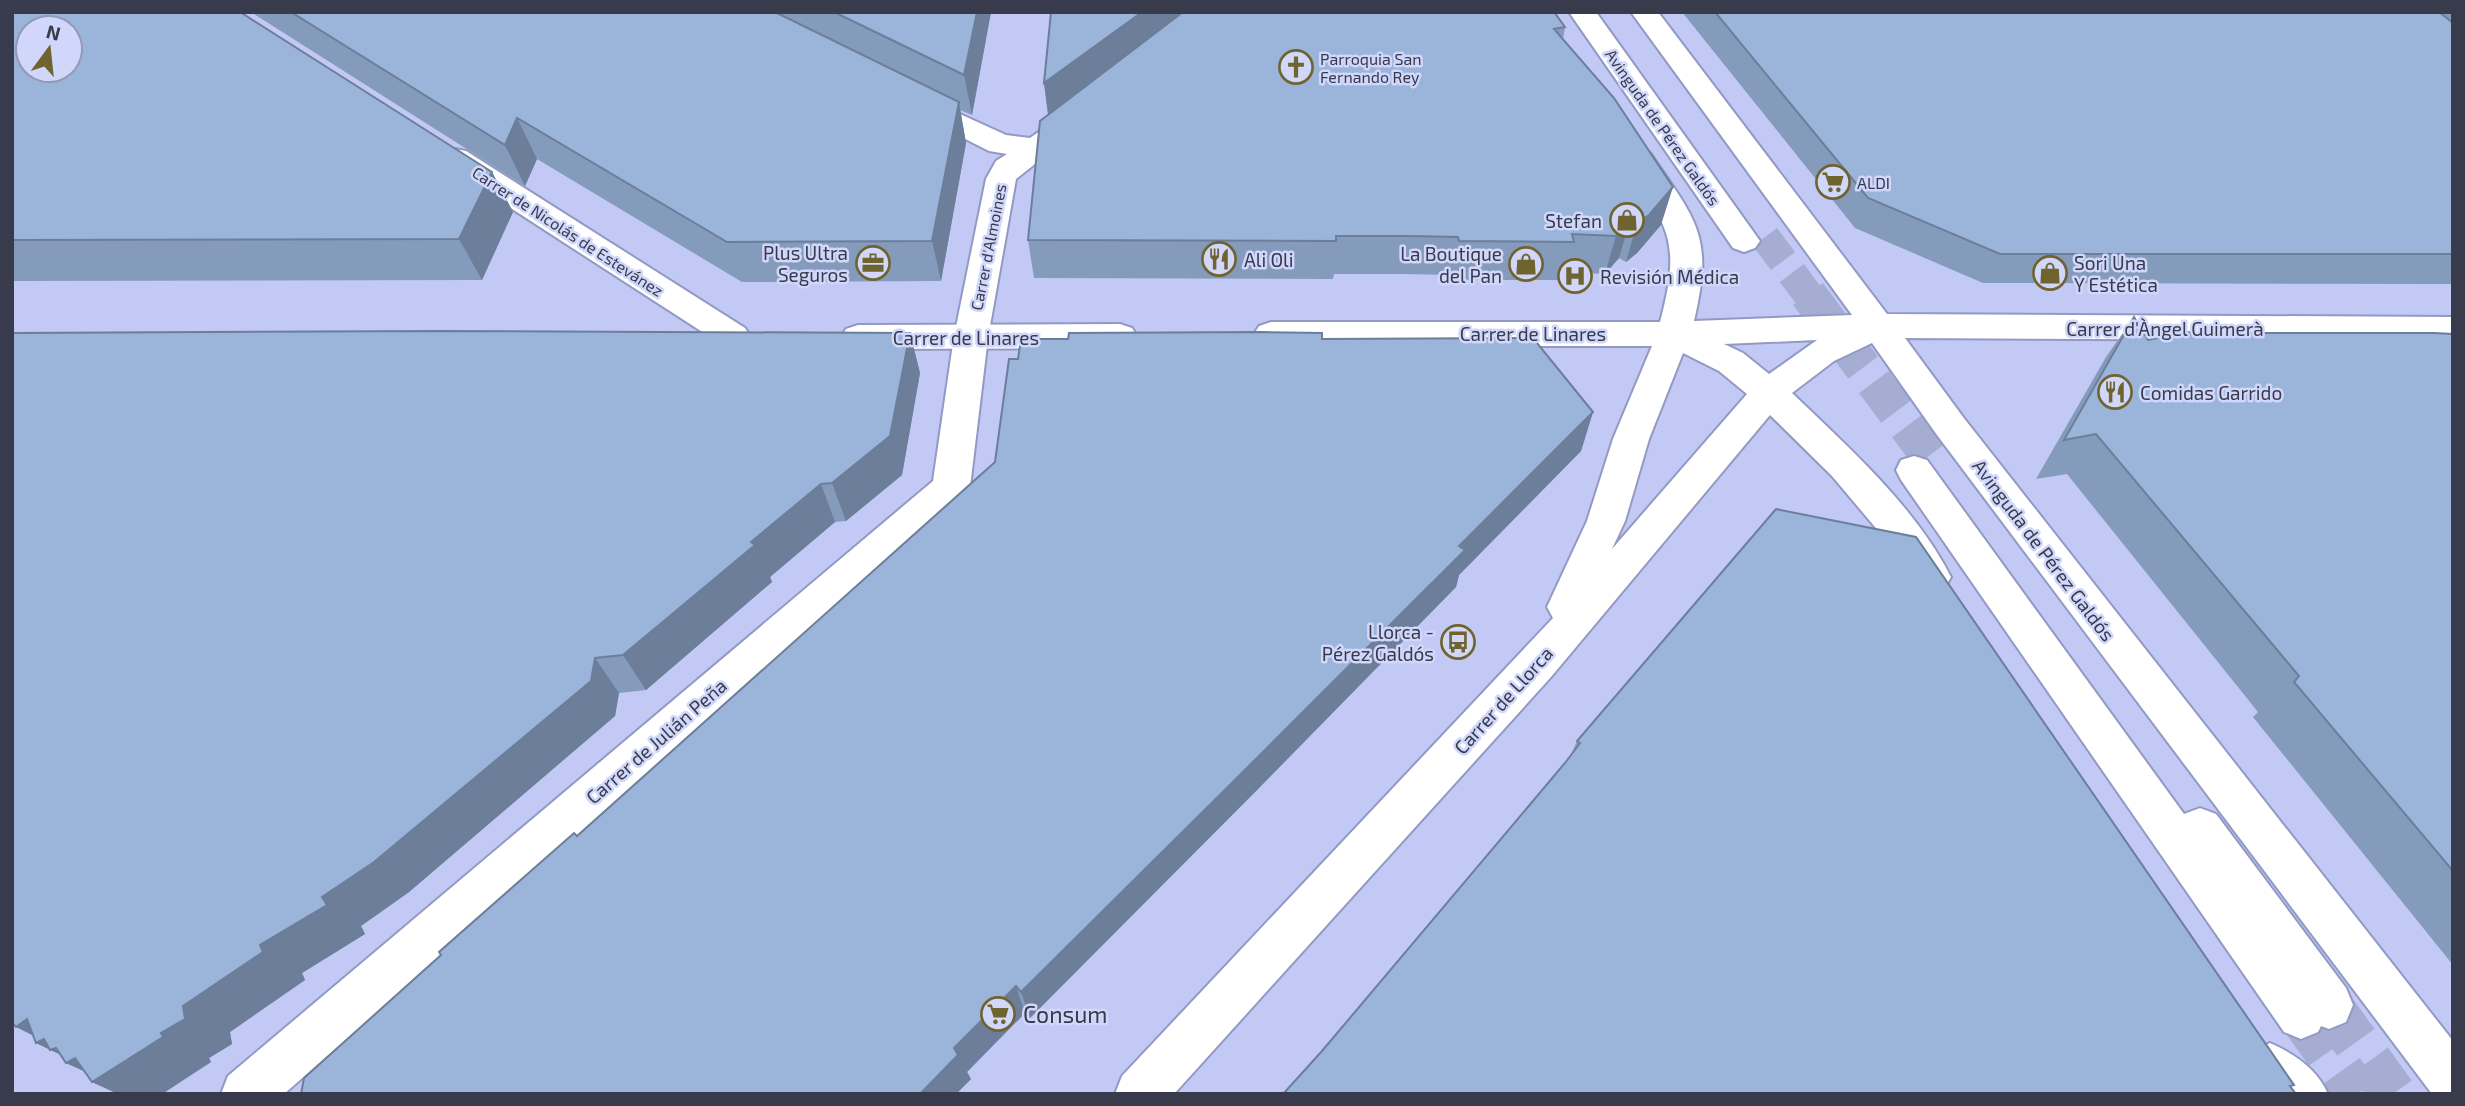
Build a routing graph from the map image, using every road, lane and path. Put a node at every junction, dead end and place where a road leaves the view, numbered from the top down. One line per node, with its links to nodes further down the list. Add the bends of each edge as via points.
1 (1582, 12): 2 (main road, Avinguda de Pérez Galdós, via 1754,239)
2 (1601, 12)
3 (1644, 12): 9 (main road, Avinguda de Pérez Galdós)
4 (892, 91): 8 (main road, via 1000,144)
5 (1099, 102): 8 (main road, Carrer d'Almoines)
6 (1620, 133): 11 (main road, Avinguda de Pérez Galdós, via 1674,210 1685,235 1687,282)
7 (431, 143): 14 (main road, Carrer de Nicolás de Estevánez, via 747,336)
8 (1037, 148): 16 (main road, Carrer d'Almoines, via 1007,168 1001,179)
9 (1878, 326): 10 (main road, Carrer d'Àngel Guimerà); 11 (main road, Carrer de Linares); 17 (main road, Carrer de Llorca, via 1822,352); 22 (main road, Avinguda de Pérez Galdós, via 2113,642)
10 (2453, 329)
11 (1674, 334): 13 (main road, Carrer de Linares); 17 (main road, via 1731,362); 20 (main road, Avinguda de Pérez Galdós, via 1582,580)
12 (1149, 335): 16 (main road, Carrer de Linares)
13 (1245, 335)
14 (678, 336)
15 (831, 337): 16 (main road, Carrer de Linares)
16 (971, 337): 23 (main road, Carrer de Julián Peña, via 951,487)
17 (1769, 391): 19 (main road, via 1845,466 1893,522); 20 (main road, Carrer de Llorca)
18 (1925, 467): 21 (main road)
19 (1956, 613)
20 (1537, 664): 24 (main road, Carrer de Llorca)
21 (2315, 1010)
22 (2453, 1081)
23 (246, 1094)
24 (1140, 1094)

